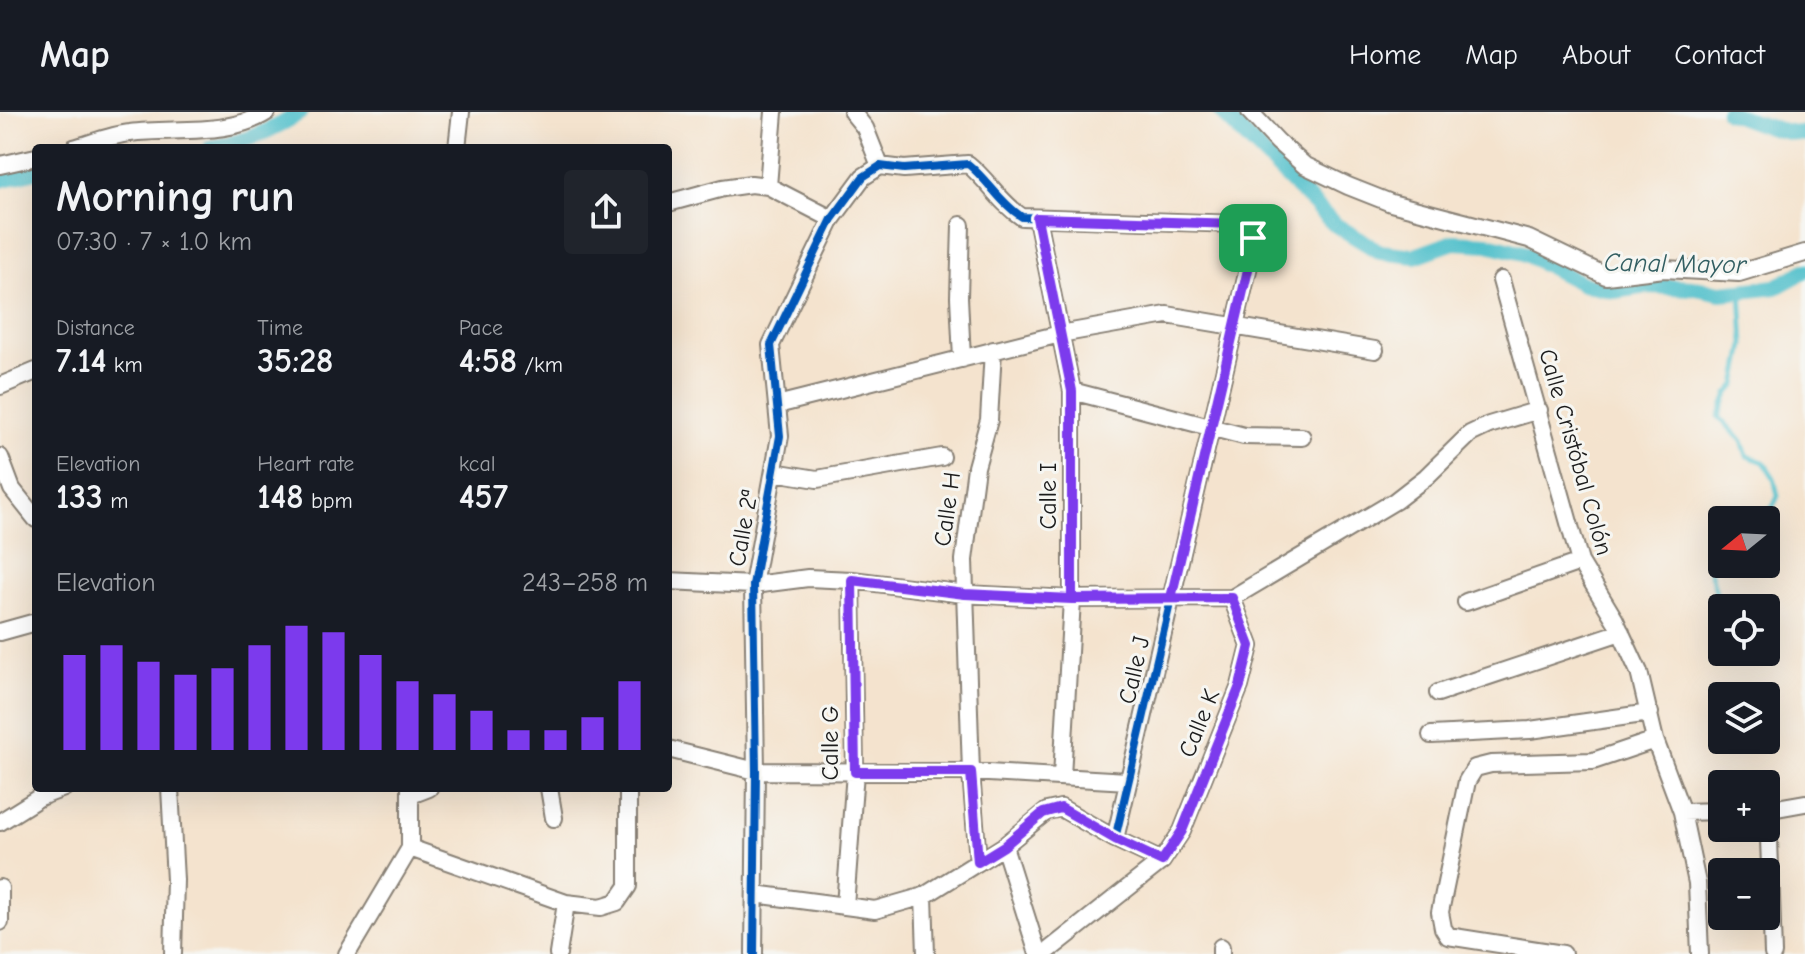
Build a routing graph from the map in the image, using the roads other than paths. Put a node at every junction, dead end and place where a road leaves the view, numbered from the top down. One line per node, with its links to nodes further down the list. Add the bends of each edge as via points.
1 (267, 112): 6 (street, via 225,126 127,133)
2 (461, 112): 7 (street)
3 (774, 112): 11 (street)
4 (852, 112): 10 (street, via 865,128)
5 (1250, 112): 16 (street, via 1304,165 1348,186 1391,203 1529,239 1606,276 1664,269 1739,273)
6 (88, 144)
7 (457, 144)
8 (32, 158): 9 (street)
9 (0, 165)
10 (880, 166): 13 (street, via 968,164 1008,208); 14 (street, Calle 2ª, via 863,177)
11 (768, 186): 12 (street, via 723,188); 14 (street)
12 (672, 202)
13 (1037, 218): 18 (street, Calle J, via 1238,224 1249,231 1254,244); 19 (street, Calle I)
14 (832, 219): 26 (street, Calle 2ª, via 771,345)
15 (961, 225): 22 (street)
16 (1805, 253)
17 (1501, 280): 27 (street, Calle Cristóbal Colón)
18 (1235, 327): 19 (street, via 1167,315); 21 (street); 28 (street, Calle J)
19 (1060, 334): 20 (street); 25 (street, Calle I)
20 (993, 350): 22 (street); 38 (street, Calle H, via 989,420 976,467 964,560)
21 (1375, 350)
22 (962, 359): 26 (street)
23 (32, 373): 24 (street)
24 (0, 386)
25 (1072, 391): 28 (street); 41 (street, Calle I)
26 (777, 405): 32 (street, Calle 2ª, via 780,436)
27 (1539, 410): 34 (street, Calle Cristóbal Colón); 40 (street, via 1470,434 1395,501)
28 (1213, 428): 29 (street, via 1244,436); 39 (street, Calle J)
29 (1302, 437)
30 (0, 457): 33 (street, via 12,489)
31 (942, 457): 32 (street, via 817,479)
32 (774, 472): 37 (street, Calle 2ª)
33 (32, 514)
34 (1580, 562): 42 (street); 45 (street, Calle Cristóbal Colón)
35 (852, 580): 37 (street, via 808,578); 38 (street); 52 (street, Calle G)
36 (672, 581): 37 (street)
37 (753, 585): 51 (street, Calle 2ª)
38 (965, 594): 41 (street); 53 (street, Calle H)
39 (1171, 598): 40 (street); 41 (street); 55 (street, Calle J)
40 (1232, 598): 71 (street, Calle K, via 1250,646 1240,686 1182,831)
41 (1072, 599): 54 (street, Calle I)
42 (1466, 602)
43 (32, 623): 44 (street)
44 (0, 632)
45 (1621, 632): 46 (street); 47 (street, Calle Cristóbal Colón)
46 (1438, 693)
47 (1650, 713): 48 (street, via 1530,730); 49 (street, Calle Cristóbal Colón)
48 (1431, 735)
49 (1655, 740): 64 (street, Calle Cristóbal Colón); 85 (street, via 1593,761 1491,764 1475,768 1467,781 1440,912 1443,928 1448,936)
50 (672, 750): 51 (street)
51 (756, 771): 52 (street); 74 (street, Calle 2ª)
52 (855, 772): 53 (street); 77 (street, Calle G)
53 (971, 772): 54 (street); 72 (street, Calle H)
54 (1062, 777): 55 (street)
55 (1128, 781): 67 (street, Calle J)
56 (53, 792): 66 (street)
57 (170, 792): 79 (street)
58 (411, 792): 70 (street)
59 (550, 792): 65 (street)
60 (628, 792): 76 (street, via 628,886 617,902 601,907)
61 (1805, 803): 62 (street)
62 (1780, 808)
63 (1708, 811): 64 (street)
64 (1682, 812): 86 (street, Calle Cristóbal Colón, via 1697,883)
65 (554, 818)
66 (0, 822)
67 (1115, 839): 69 (street, via 1061,808 1043,813); 71 (street)
68 (1768, 842): 87 (street)
69 (1004, 846): 72 (street); 84 (street)
70 (410, 848): 76 (street); 80 (street)
71 (1162, 861): 84 (street, Calle K)
72 (978, 862): 75 (street)
73 (0, 888): 78 (street)
74 (755, 894): 77 (street); 82 (street, Calle 2ª)
75 (924, 896): 77 (street, via 875,910); 83 (street)
76 (566, 903): 81 (street)
77 (845, 906)
78 (0, 922)
79 (173, 954)
80 (347, 954)
81 (558, 954)
82 (754, 954)
83 (926, 954)
84 (1041, 954)
85 (1563, 954)
86 (1700, 954)
87 (1773, 954)

